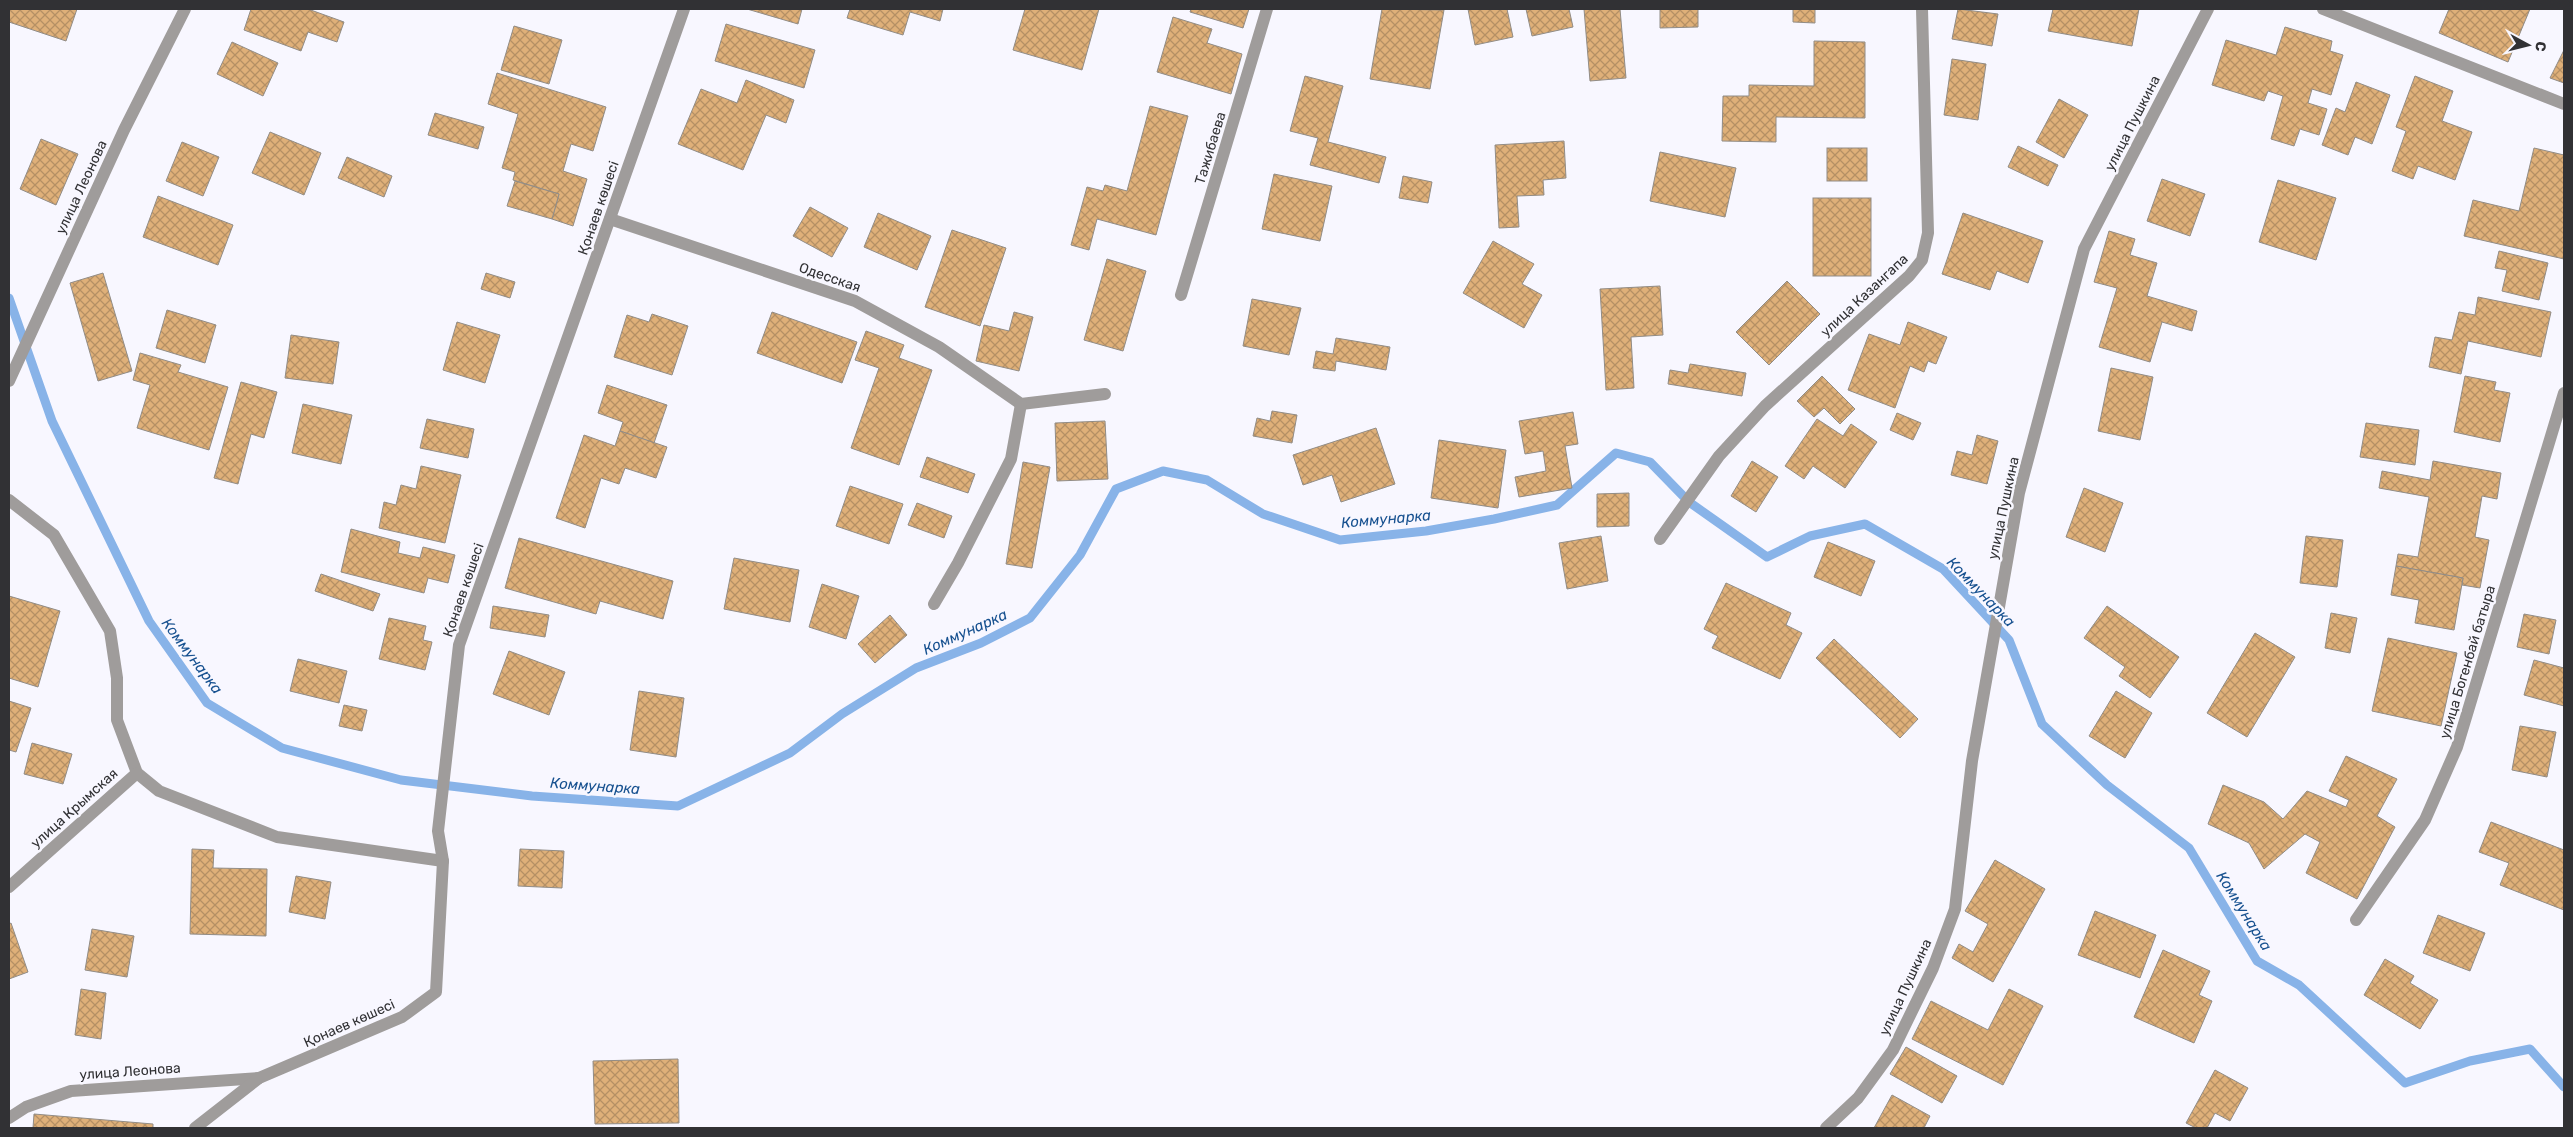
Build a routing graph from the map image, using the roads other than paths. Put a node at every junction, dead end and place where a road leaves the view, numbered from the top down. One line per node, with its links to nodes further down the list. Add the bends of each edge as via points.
1 (184, 9): 10 (street, улица Леонова, via 124,130)
2 (684, 9): 8 (street, Қонаев көшесі)
3 (1267, 9): 9 (street, Тажибаева)
4 (1922, 9): 15 (street, улица Казангапа, via 1928,233 1922,260 1765,406 1718,456)
5 (2208, 9): 24 (street, улица Пушкина, via 2084,248 2019,493 1972,761 1955,909 1933,968 1893,1050 1858,1098)
6 (2323, 9): 7 (street)
7 (2564, 104)
8 (610, 219): 13 (street, Одесская, via 855,301 939,347); 18 (street, Қонаев көшесі, via 459,645 438,831)
9 (1181, 295)
10 (9, 380)
11 (2564, 393): 20 (street, улица Богенбай батыра, via 2457,747 2425,820)
12 (1105, 394): 13 (street)
13 (1021, 404): 16 (street, via 1011,459)
14 (9, 500): 17 (street, via 54,535 110,631 117,678 117,720)
15 (1660, 539)
16 (934, 604)
17 (137, 773): 18 (street, via 159,791 277,837); 19 (street, улица Крымская)
18 (443, 861): 21 (street, Қонаев көшесі, via 436,992 402,1017)
19 (9, 886)
20 (2356, 920)
21 (259, 1078): 22 (street, улица Леонова, via 72,1091 26,1107); 23 (street, Қонаев көшесі)
22 (9, 1118)
23 (195, 1128)
24 (1826, 1128)

